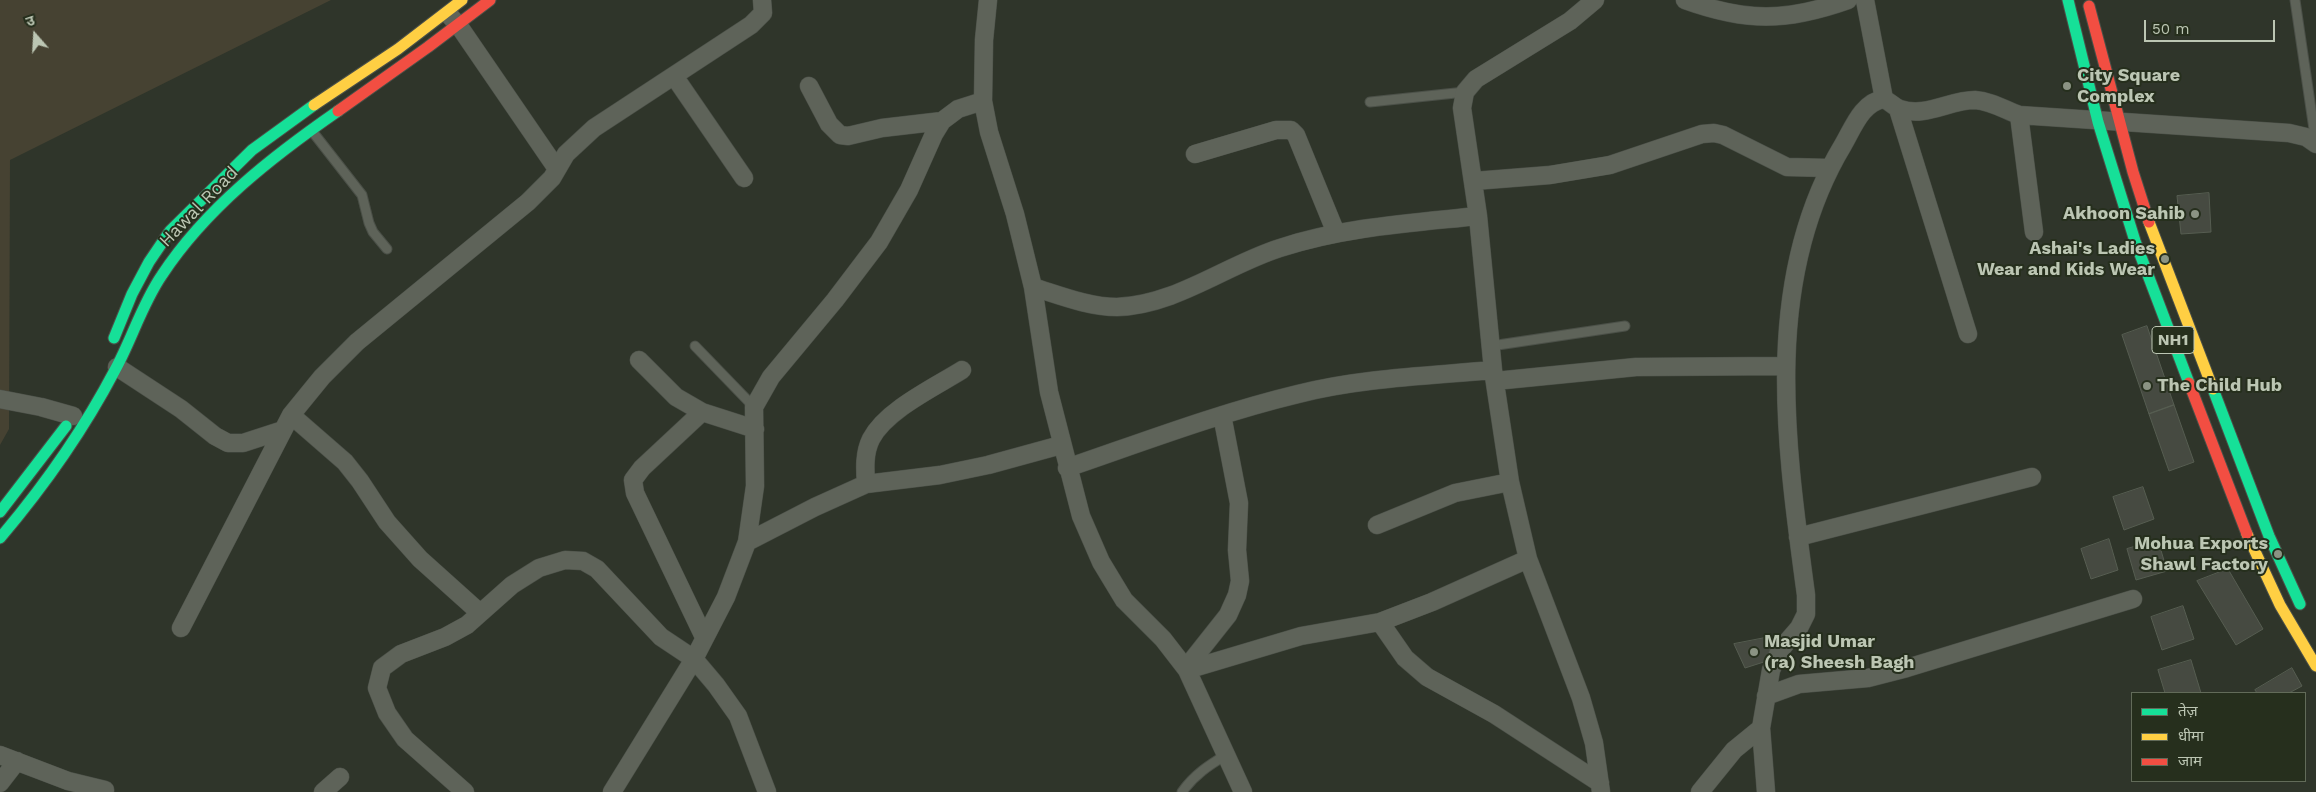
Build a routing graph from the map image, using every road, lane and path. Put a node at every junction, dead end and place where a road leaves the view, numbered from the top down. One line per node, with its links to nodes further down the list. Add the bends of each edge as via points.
1 (462, 0): 12 (main road, Hawal Road)
2 (490, 0): 13 (main road, Hawal Road)
3 (762, 0): 14 (street, via 763,13 751,25)
4 (988, 0): 18 (street)
5 (1595, 0): 16 (street, via 1570,21 1476,79)
6 (1685, 0): 7 (street, via 1731,15 1757,17 1809,12)
7 (1848, 0)
8 (1865, 0): 17 (street)
9 (2068, 0): 23 (main road, NH1)
10 (2088, 0): 24 (main road, NH1)
11 (2294, 0): 26 (lane)
12 (446, 12): 13 (street); 41 (main road, Hawal Road, via 252,150 170,231 132,294)
13 (459, 26): 25 (main road, Hawal Road); 29 (street)
14 (674, 76): 29 (street, via 594,128 566,154); 30 (street)
15 (809, 86): 22 (street, via 829,124 840,135 915,122)
16 (1465, 92): 19 (lane); 31 (street, via 1462,108)
17 (1884, 99): 20 (street); 28 (street, via 1863,111)
18 (983, 101): 22 (street, via 958,110); 36 (street)
19 (1370, 102)
20 (1898, 109): 21 (street, via 1927,112 1976,100); 38 (street)
21 (2019, 115): 23 (street); 33 (street)
22 (942, 121): 49 (street, via 909,190 879,242 771,377)
23 (2098, 122): 24 (street); 73 (main road, NH1, via 2135,241 2243,526)
24 (2120, 123): 26 (street, via 2289,133 2306,137); 68 (main road, NH1, via 2150,224 2192,335 2269,536)
25 (312, 131): 35 (lane, via 362,195 373,232); 46 (main road, Hawal Road, via 239,188 203,223 168,265 151,293)
26 (2316, 144)
27 (1195, 154): 34 (street, via 1276,130 1292,130)
28 (1829, 168): 31 (street, via 1787,167 1714,133 1702,134 1610,165 1550,175); 43 (street, via 1796,261 1788,310)
29 (557, 169): 53 (street, via 528,202 357,342 322,376)
30 (744, 178)
31 (1474, 181): 32 (street)
32 (1478, 216): 34 (street); 40 (street)
33 (2034, 232)
34 (1336, 233): 36 (street, via 1279,248 1172,295 1143,304 1116,307 1081,302)
35 (387, 249)
36 (1033, 287): 55 (street, via 1049,392)
37 (1625, 326): 40 (lane)
38 (1968, 334)
39 (696, 346): 49 (lane)
40 (1491, 346): 47 (street)
41 (108, 350)
42 (639, 360): 51 (street, via 676,397)
43 (1786, 366): 47 (street, via 1636,367); 62 (street)
44 (962, 370): 59 (street, via 900,409 881,425 871,439 865,459)
45 (97, 373): 46 (main road)
46 (114, 373): 53 (street, via 174,404 214,436 228,443 243,443); 63 (main road, Hawal Road, via 50,476)
47 (1494, 375): 52 (street, via 1354,384 1299,393); 58 (street)
48 (0, 400): 50 (street)
49 (754, 407): 54 (street)
50 (77, 409): 60 (main road)
51 (702, 412): 54 (street); 71 (street, via 633,480 635,493)
52 (1222, 415): 56 (street); 76 (street, via 1239,503 1238,588 1228,615)
53 (287, 422): 67 (street, via 345,462 387,522); 70 (street)
54 (754, 429): 64 (street, via 755,486)
55 (1061, 445): 56 (street); 59 (street, via 940,475)
56 (1067, 468): 76 (street, via 1081,516 1101,562 1124,600 1163,639)
57 (2032, 477): 62 (street)
58 (1510, 482): 61 (street, via 1455,493); 65 (street)
59 (866, 484): 64 (street)
60 (0, 512)
61 (1377, 525)
62 (1798, 537): 77 (street, via 1806,614 1799,628 1780,650 1771,670)
63 (0, 538)
64 (747, 542): 71 (street, via 726,597)
65 (1528, 559): 69 (street); 84 (street, via 1581,698 1594,743)
66 (2133, 599): 77 (street, via 1878,676 1799,684)
67 (479, 612): 74 (street, via 539,568 565,560 582,561 597,569 660,637); 87 (street, via 467,625 401,654 382,668 378,688 387,713 405,739)
68 (2308, 616)
69 (1380, 622): 76 (street, via 1302,636); 84 (street, via 1405,658 1427,677 1494,714)
70 (181, 628)
71 (704, 637): 74 (street)
72 (2316, 637): 73 (main road)
73 (2302, 644): 75 (main road, NH1)
74 (694, 659): 88 (street); 89 (street, via 738,716)
75 (2316, 666)
76 (1187, 669): 80 (street)
77 (1766, 696): 78 (street)
78 (1761, 728): 92 (street, via 1734,750); 93 (street)
79 (0, 755): 81 (street)
80 (1226, 755): 90 (lane, via 1204,768); 91 (street)
81 (18, 761): 83 (street); 85 (street, via 68,781)
82 (340, 777): 86 (street)
83 (0, 783)
84 (1601, 788)
85 (105, 790)
86 (323, 792)
87 (465, 792)
88 (612, 792)
89 (767, 792)
90 (1182, 792)
91 (1243, 792)
92 (1700, 792)
93 (1766, 792)

